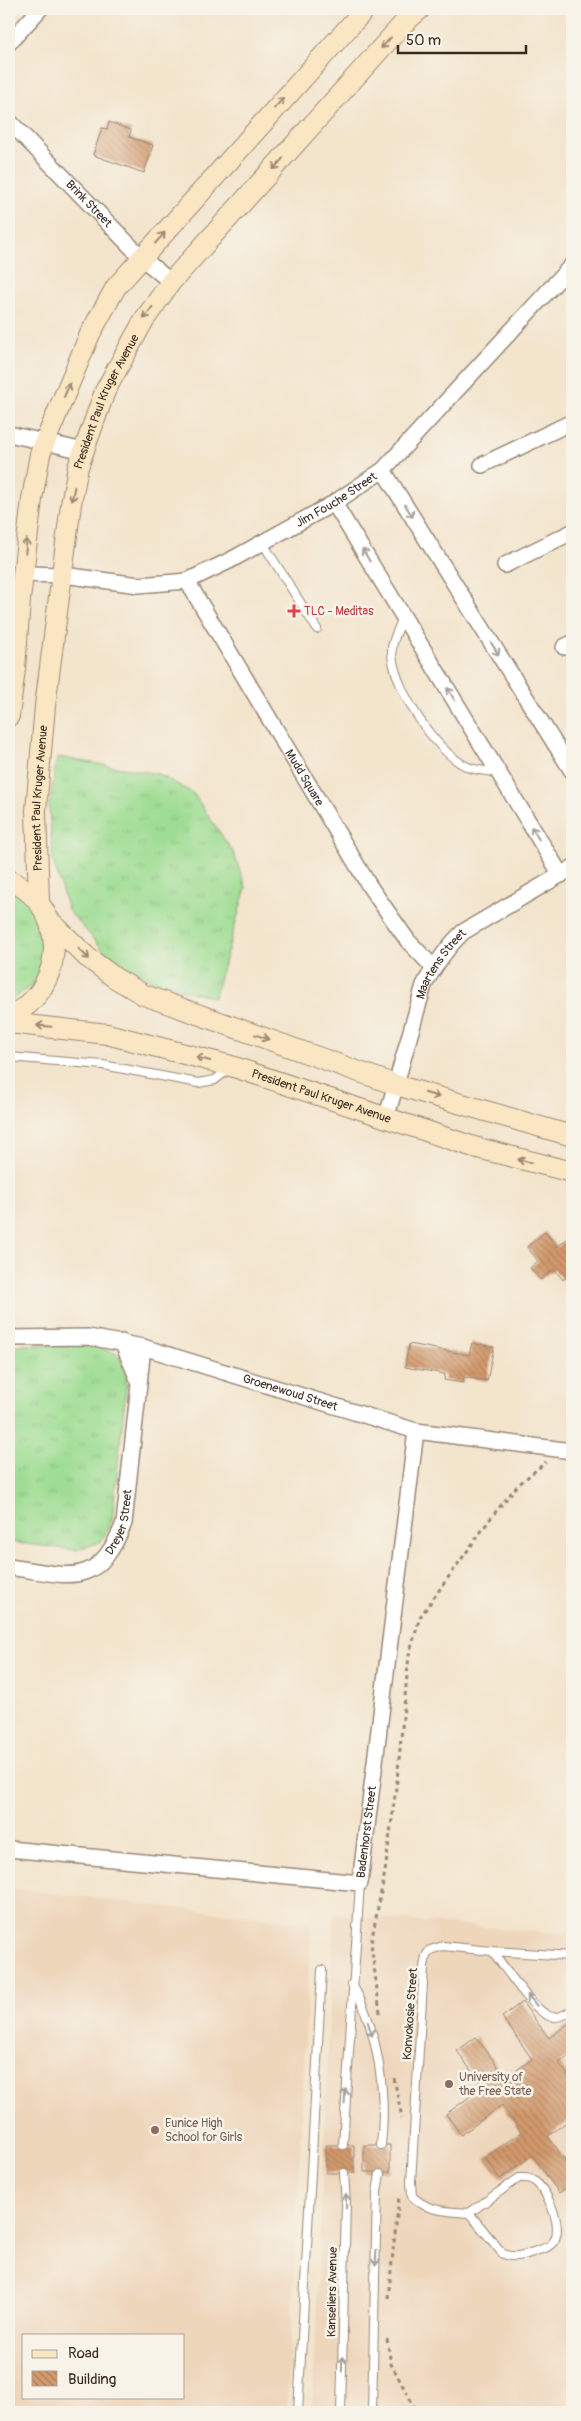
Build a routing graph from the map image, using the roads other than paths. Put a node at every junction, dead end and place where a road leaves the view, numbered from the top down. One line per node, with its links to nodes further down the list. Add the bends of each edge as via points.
1 (40, 9): 4 (street)
2 (365, 9): 6 (street, one-way to 2)
3 (420, 9): 8 (street, President Paul Kruger Avenue, one-way to 8)
4 (9, 43)
5 (9, 121): 6 (street, Brink Street)
6 (142, 258): 8 (street, Brink Street); 11 (street, one-way to 6, via 90,334 116,287)
7 (572, 265): 14 (street, Jim Fouche Street)
8 (172, 282): 12 (street, President Paul Kruger Avenue, one-way to 12, via 144,320 105,391)
9 (572, 422): 13 (street)
10 (9, 434): 11 (street)
11 (45, 442): 12 (street); 19 (street, one-way to 11, via 32,499)
12 (84, 451): 20 (street, President Paul Kruger Avenue, one-way to 20, via 71,504)
13 (482, 465)
14 (383, 470): 15 (street, Jim Fouche Street); 26 (street, one-way to 26)
15 (334, 503): 17 (street, Jim Fouche Street); 22 (street, one-way to 15)
16 (572, 532): 18 (street)
17 (262, 542): 21 (street, Jim Fouche Street); 23 (lane)
18 (505, 564)
19 (23, 574): 20 (street, Jim Fouche Street); 24 (street)
20 (63, 575): 21 (street, Jim Fouche Street, via 139,585); 30 (street, President Paul Kruger Avenue, via 45,706 36,810)
21 (187, 581): 32 (street, Mudd Square, via 370,888 408,941)
22 (404, 617): 27 (street, one-way to 22); 27 (lane, via 392,647 393,667 400,686 425,726 448,754 468,767)
23 (317, 629)
24 (12, 671): 25 (street)
25 (9, 716)
26 (572, 771)
27 (498, 772): 28 (street, one-way to 27)
28 (566, 871): 32 (street, Maartens Street, via 463,932)
29 (9, 880): 30 (street)
30 (39, 902): 31 (street)
31 (50, 920): 33 (street, via 55,946 51,973 38,996); 37 (street, one-way to 37, via 87,957 144,995)
32 (434, 967): 37 (street, Maartens Street, via 424,985)
33 (9, 1015)
34 (9, 1023): 36 (street, President Paul Kruger Avenue, one-way to 34, via 107,1034)
35 (9, 1057): 36 (lane, via 103,1065 198,1083 215,1080)
36 (232, 1066): 38 (street, President Paul Kruger Avenue)
37 (396, 1084): 38 (street, Maartens Street); 39 (street, one-way to 39)
38 (386, 1119): 40 (street, President Paul Kruger Avenue, one-way to 38, via 519,1160)
39 (572, 1136)
40 (572, 1172)
41 (9, 1338): 42 (street, Groenewoud Street, via 88,1337)
42 (122, 1342): 43 (street, Groenewoud Street); 44 (street, Dreyer Street)
43 (143, 1347): 44 (street, Dreyer Street); 45 (street, Groenewoud Street)
44 (138, 1380): 47 (street, Dreyer Street, via 124,1523 114,1546 100,1564 85,1574 67,1575)
45 (416, 1431): 46 (street, Groenewoud Street); 49 (street, Badenhorst Street)
46 (566, 1451)
47 (9, 1567)
48 (9, 1849): 49 (street, Badenhorst Street)
49 (360, 1883): 53 (lane)
50 (492, 1951): 51 (lane, Konvokosie Street); 54 (lane, one-way to 50, via 559,2017 547,2016); 59 (lane, Konvokosie Street, via 436,1947 426,1956 421,1993 412,2196 420,2204 435,2210)
51 (572, 1956)
52 (322, 1970): 60 (lane)
53 (352, 1984): 55 (lane, one-way to 53); 56 (lane, one-way to 56, via 362,2001 374,2040 383,2098)
54 (572, 2010)
55 (343, 2145)
56 (381, 2145)
57 (344, 2173): 61 (lane, Kanseliers Avenue, one-way to 57)
58 (380, 2174): 62 (lane, one-way to 62)
59 (469, 2213): 59 (lane, via 519,2178 527,2177 549,2199 557,2232 555,2240 549,2247 511,2257 503,2254)
60 (298, 2412)
61 (341, 2412)
62 (372, 2412)

